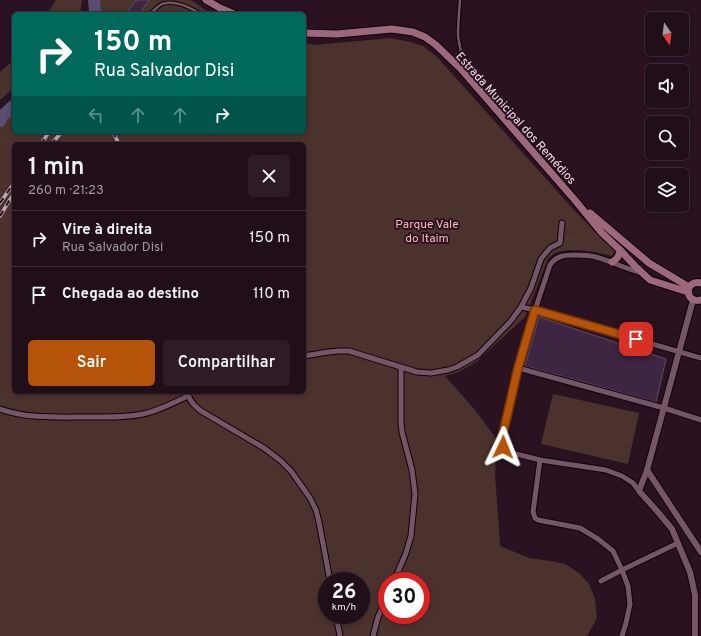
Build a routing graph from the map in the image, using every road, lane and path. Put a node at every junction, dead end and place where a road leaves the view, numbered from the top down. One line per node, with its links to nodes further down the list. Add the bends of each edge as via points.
1 (206, 0): 5 (main road)
2 (460, 0): 7 (lane, via 458,34)
3 (152, 12): 4 (lane, via 169,1 179,1)
4 (198, 12)
5 (229, 12)
6 (306, 33): 7 (main road, Estrada Municipal dos Remédios, via 337,34 392,29 413,32 436,45)
7 (462, 69): 8 (main road, Estrada Municipal dos Remédios)
8 (574, 199): 11 (main road, Estrada Municipal dos Remédios, via 602,234); 14 (main road, Estrada Municipal dos Remédios)
9 (562, 223): 10 (street)
10 (560, 237): 12 (path, via 570,237 580,242 587,247); 20 (street, via 560,243 550,248 541,259)
11 (620, 250): 13 (main road, via 617,260); 15 (main road, Estrada Municipal dos Remédios)
12 (589, 255): 13 (street); 21 (street, via 556,258 550,265)
13 (612, 262): 15 (street)
14 (654, 267): 15 (main road); 17 (main road, Estrada Municipal dos Remédios)
15 (641, 272): 17 (main road, Estrada Municipal dos Remédios, via 650,280)
16 (701, 282): 17 (main road, via 693,283)
17 (689, 290): 18 (main road)
18 (693, 300): 19 (main road); 22 (street)
19 (701, 300)
20 (521, 307): 21 (street); 25 (street, via 478,355 457,367 431,373)
21 (535, 310): 22 (street); 26 (street)
22 (679, 351): 24 (street); 28 (street)
23 (306, 356): 25 (street, via 349,351)
24 (701, 358)
25 (401, 368): 38 (street, via 401,423 415,494 411,536)
26 (518, 368): 28 (street); 31 (street, via 501,441 508,452)
27 (188, 394): 29 (street, via 152,412 132,416 32,416); 37 (street, via 201,411 264,448 291,471 316,510)
28 (664, 408): 30 (street); 32 (street)
29 (0, 409)
30 (701, 420)
31 (540, 460): 33 (street, via 606,470 622,476 633,483); 36 (street, via 533,512 535,518 580,528 598,538 613,551)
32 (647, 470): 33 (street); 35 (street)
33 (639, 491): 34 (street, via 658,510 672,529)
34 (678, 543): 36 (street); 45 (street, via 690,572 695,595)
35 (701, 552)
36 (622, 570): 39 (street); 44 (street, via 628,586 630,604)
37 (328, 572)
38 (398, 572)
39 (601, 581)
40 (378, 617): 43 (street)
41 (338, 624): 42 (street)
42 (340, 636)
43 (373, 636)
44 (622, 636)
45 (695, 636)

